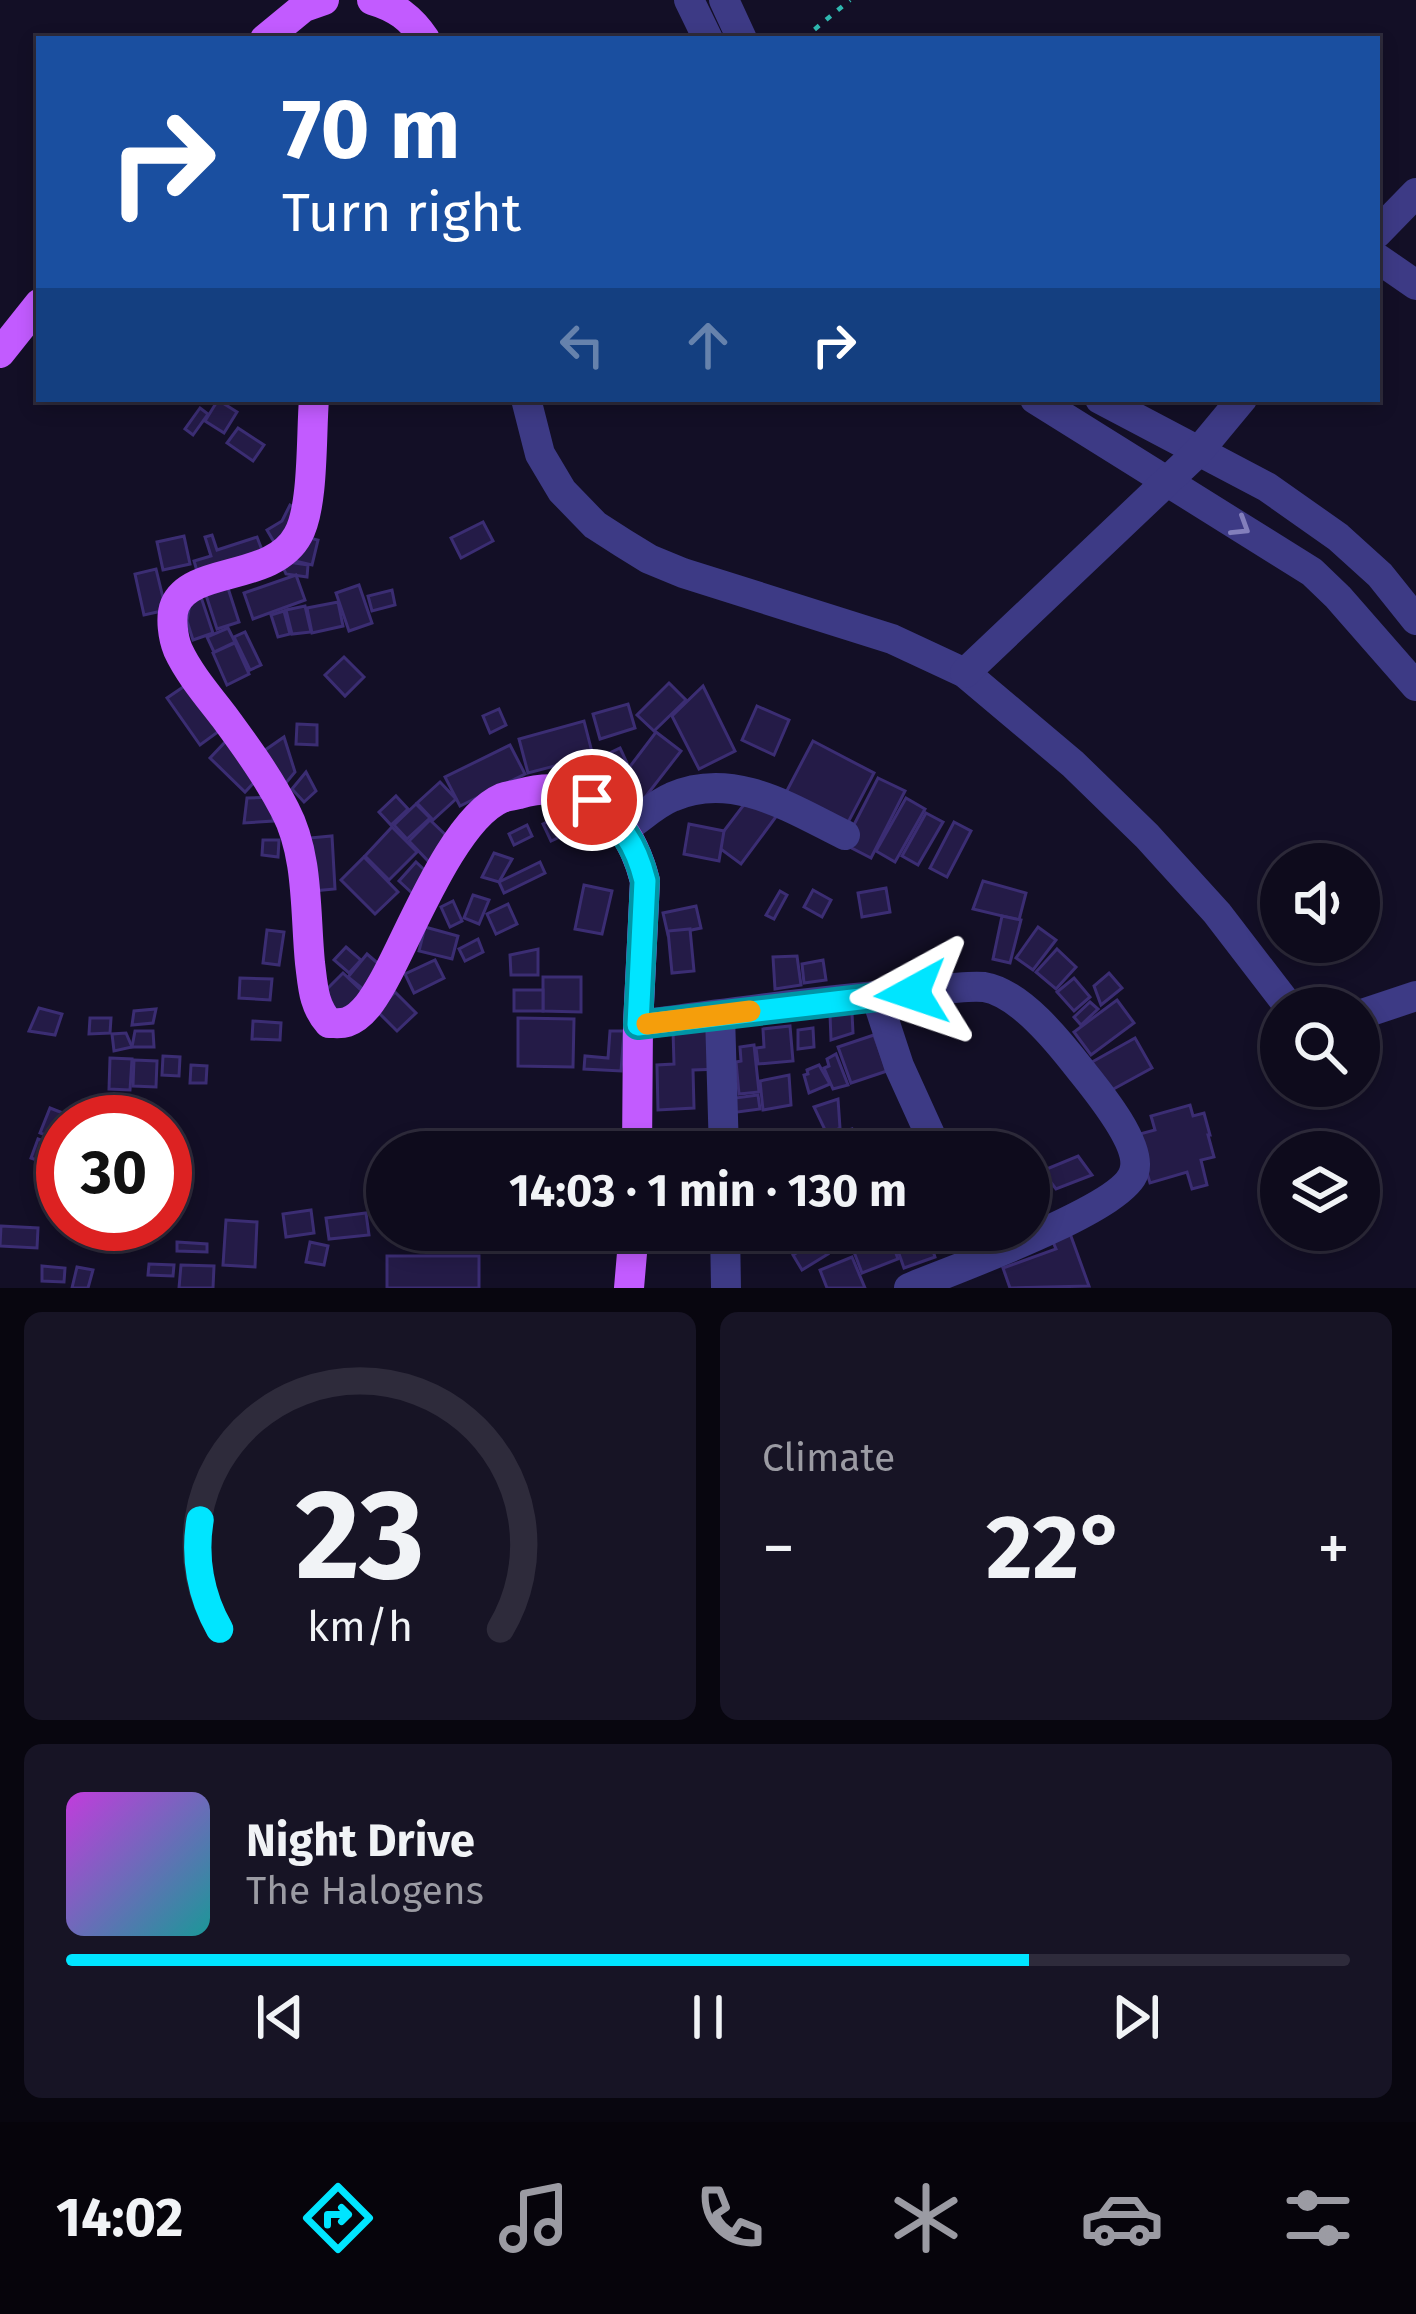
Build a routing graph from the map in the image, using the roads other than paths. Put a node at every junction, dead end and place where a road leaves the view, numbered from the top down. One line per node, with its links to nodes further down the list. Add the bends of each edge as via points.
1 (324, 0): 5 (main road)
2 (373, 0): 6 (main road, via 407,17)
3 (689, 0): 7 (street)
4 (724, 0): 8 (street)
5 (269, 36)
6 (422, 36)
7 (707, 36)
8 (741, 36)
9 (1416, 193): 10 (street)
10 (1380, 230)
11 (1380, 260): 12 (street)
12 (1416, 285)
13 (36, 308): 14 (main road)
14 (0, 352)
15 (314, 402): 25 (main road, via 297,538 277,560 183,593 173,613 177,648 292,824 322,1016 343,1023 373,1000 454,846 499,799 561,789 592,800)
16 (527, 402): 23 (street, via 540,454 562,491 649,559 892,639)
17 (1040, 402): 21 (street)
18 (1106, 402): 20 (street)
19 (1240, 402): 20 (street)
20 (1198, 452): 21 (street); 22 (street, via 1338,537)
21 (1166, 481): 23 (street); 24 (street, one-way to 24, via 1312,572)
22 (1416, 620)
23 (965, 674): 27 (street, via 1147,836)
24 (1416, 686)
25 (624, 830): 26 (street, via 669,798 716,788 753,791); 32 (main road, via 645,881)
26 (845, 835)
27 (1274, 987)
28 (876, 996): 31 (street); 35 (street); 36 (street, via 984,987 1010,998 1057,1039 1124,1129 1135,1159 1123,1188 1086,1214)
29 (1416, 996): 30 (street)
30 (1380, 1008)
31 (719, 1015): 32 (street); 34 (street)
32 (638, 1025): 33 (main road)
33 (637, 1131)
34 (723, 1131)
35 (928, 1131)
36 (1050, 1224)
37 (632, 1251): 40 (main road)
38 (725, 1251): 41 (street)
39 (966, 1251): 42 (street)
40 (629, 1288)
41 (726, 1288)
42 (909, 1288)

